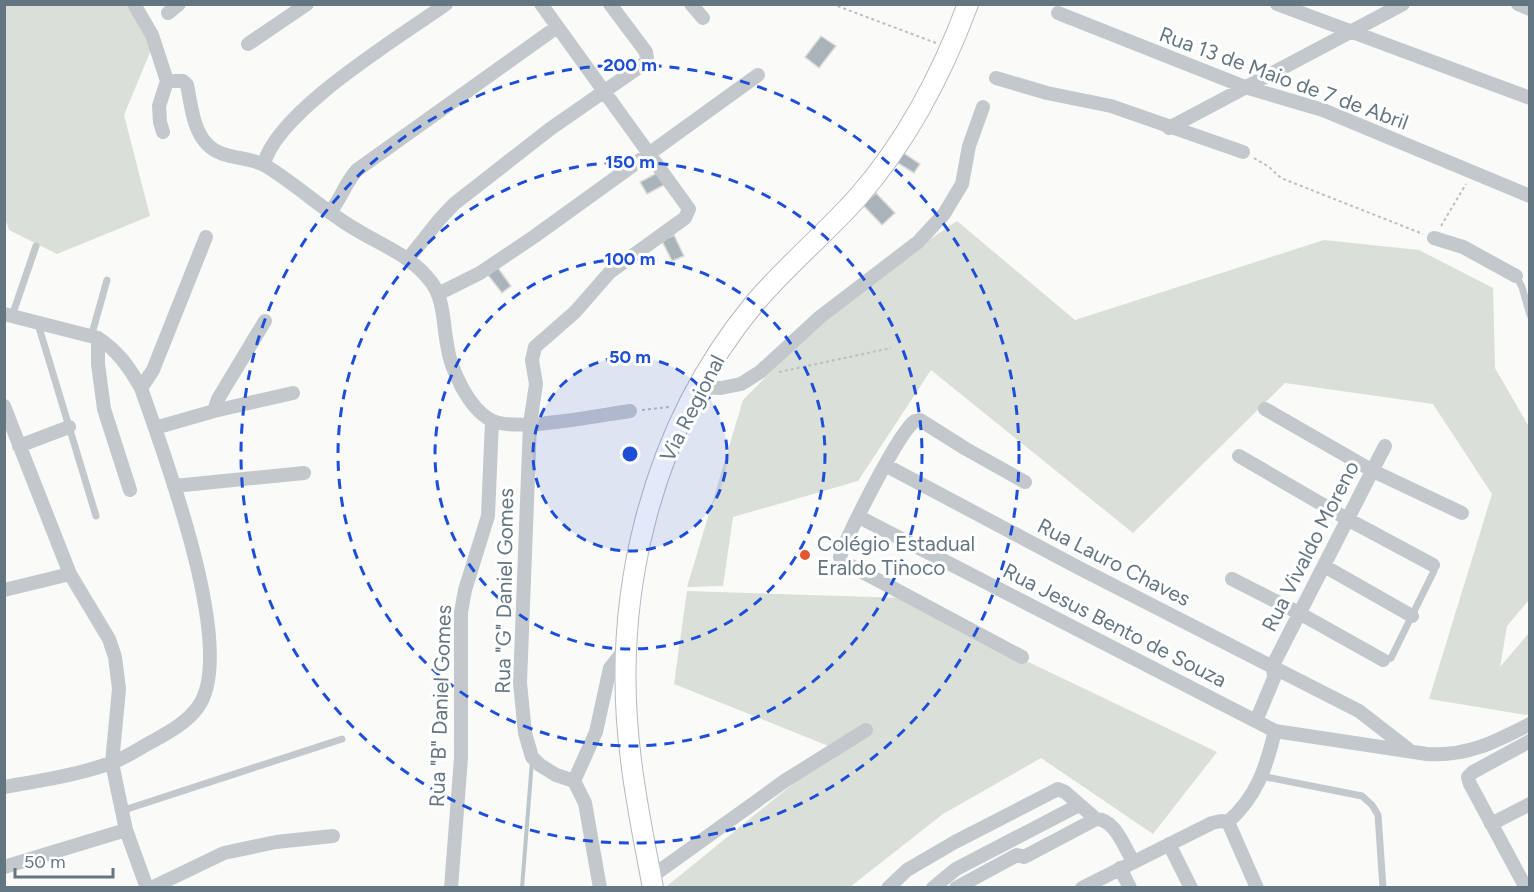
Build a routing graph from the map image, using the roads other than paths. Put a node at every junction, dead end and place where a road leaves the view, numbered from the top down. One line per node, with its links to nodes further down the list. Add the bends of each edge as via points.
1 (134, 4): 19 (street, via 152,35)
2 (307, 4): 16 (street)
3 (446, 4): 28 (street, via 321,94 287,127 267,152)
4 (541, 4): 14 (street)
5 (610, 4): 21 (street, via 648,59)
6 (691, 4): 13 (street)
7 (968, 4): 43 (main road, Via Regional, via 926,100 898,144 858,196 756,303 713,360)
8 (1277, 4): 15 (street)
9 (1403, 4): 15 (street)
10 (1518, 4): 11 (street)
11 (1530, 9)
12 (1058, 14): 20 (street, Rua 13 de Maio de 7 de Abril)
13 (703, 18)
14 (557, 27): 21 (street); 30 (street, via 357,170)
15 (1351, 33): 20 (street); 22 (street)
16 (248, 44)
17 (758, 75): 26 (street)
18 (996, 78): 24 (street, via 1111,106)
19 (167, 81): 25 (street, via 159,106); 28 (street, via 186,82 198,129 207,144 222,154)
20 (1245, 87): 24 (street); 29 (street, Rua 13 de Maio de 7 de Abril, via 1323,111)
21 (605, 92): 26 (street); 34 (street, via 550,129 454,204)
22 (1530, 98)
23 (983, 107): 43 (street, via 969,146 962,184 944,214 918,242 820,316 760,372 741,384)
24 (1169, 128): 27 (street)
25 (163, 132)
26 (649, 152): 37 (street, via 535,236 480,273); 51 (street, Rua "G" Daniel Gomes, via 689,209 685,218 610,272 575,312 535,347 532,360 536,384)
27 (1243, 152)
28 (264, 164): 30 (street)
29 (1530, 196)
30 (330, 212): 34 (street)
31 (206, 237): 44 (street, via 153,370)
32 (1434, 238): 35 (street, via 1463,247)
33 (36, 246): 38 (lane)
34 (408, 259): 37 (street, via 421,269)
35 (1516, 276): 39 (lane)
36 (107, 280): 42 (lane)
37 (438, 294): 50 (street, via 449,356 465,392)
38 (8, 315): 41 (street)
39 (1530, 315)
40 (265, 321): 48 (street)
41 (38, 324): 42 (street); 52 (lane)
42 (95, 338): 44 (street, via 111,346 128,364); 62 (street, via 104,409)
43 (699, 387): 74 (main road, Via Regional, via 663,462 639,542)
44 (141, 388): 53 (street)
45 (293, 393): 48 (street)
46 (4, 406): 54 (street)
47 (1265, 409): 58 (street)
48 (214, 411): 53 (street)
49 (630, 411): 51 (street)
50 (492, 421): 51 (street); 106 (street, Rua "B" Daniel Gomes, via 488,516 461,612 461,758)
51 (530, 424): 87 (street, Rua "G" Daniel Gomes, via 520,683 525,733 532,757 548,771)
52 (69, 427): 54 (street); 64 (lane)
53 (155, 428): 61 (street)
54 (19, 446): 69 (street)
55 (1385, 446): 58 (street, Rua Vivaldo Moreno)
56 (1239, 456): 66 (street)
57 (885, 465): 60 (street, via 911,423 920,420); 65 (street); 77 (street, Rua Lauro Chaves)
58 (1373, 471): 63 (street); 66 (street, Rua Vivaldo Moreno)
59 (304, 473): 61 (street)
60 (1025, 482)
61 (174, 486): 85 (street, via 203,592 210,680 201,702 186,720)
62 (130, 490)
63 (1462, 513)
64 (96, 516)
65 (859, 517): 75 (street, via 840,556 842,561); 78 (street, Rua Jesus Bento de Souza)
66 (1349, 520): 67 (street); 68 (street, Rua Vivaldo Moreno)
67 (1432, 565): 73 (lane, via 1434,571)
68 (1324, 566): 72 (street, Rua Vivaldo Moreno); 73 (street)
69 (70, 574): 71 (street); 85 (street, via 109,639 115,657 119,689)
70 (1232, 579): 72 (street)
71 (4, 590)
72 (1299, 613): 76 (street); 77 (street, Rua Vivaldo Moreno)
73 (1412, 616): 76 (lane, via 1391,658)
74 (626, 648): 87 (street, via 610,668 596,732); 103 (main road, Via Regional, via 631,760)
75 (1022, 657)
76 (1383, 660)
77 (1273, 665): 78 (street, via 1274,678); 84 (street, Rua Lauro Chaves, via 1359,711)
78 (1256, 721): 81 (street, Rua Jesus Bento de Souza)
79 (1530, 724): 84 (street, Rua Jesus Bento de Souza, via 1464,753 1427,754)
80 (866, 730): 103 (street, via 786,780)
81 (1275, 731): 84 (street, Rua Jesus Bento de Souza); 86 (street)
82 (342, 739): 91 (lane)
83 (1530, 741): 94 (street, via 1468,777)
84 (1410, 750)
85 (112, 763): 88 (street); 91 (street)
86 (1262, 776): 93 (street, via 1251,798); 115 (lane, via 1362,796 1372,805 1377,815)
87 (574, 781): 107 (street, via 585,803)
88 (4, 787)
89 (1530, 804): 94 (street)
90 (1079, 805): 92 (street); 108 (street, via 1061,790 1055,790 945,847 907,870); 109 (street, via 957,869)
91 (121, 811): 95 (street)
92 (1096, 819): 98 (street, via 1114,829); 110 (street, via 1038,851 1024,857 1017,855)
93 (1228, 822): 97 (street, via 1212,823); 114 (street)
94 (1491, 824): 102 (street)
95 (126, 830): 100 (street); 104 (street)
96 (333, 836): 105 (street, via 224,853)
97 (1169, 844): 98 (street); 113 (street)
98 (1133, 861): 101 (street)
99 (1530, 864): 102 (street)
100 (4, 867)
101 (1120, 868): 111 (street); 112 (street)
102 (1516, 871): 116 (street)
103 (652, 882)
104 (147, 888)
105 (151, 888)
106 (451, 888)
107 (600, 888)
108 (888, 888)
109 (933, 888)
110 (956, 888)
111 (1082, 888)
112 (1130, 888)
113 (1191, 888)
114 (1257, 888)
115 (1383, 888)
116 (1526, 888)

